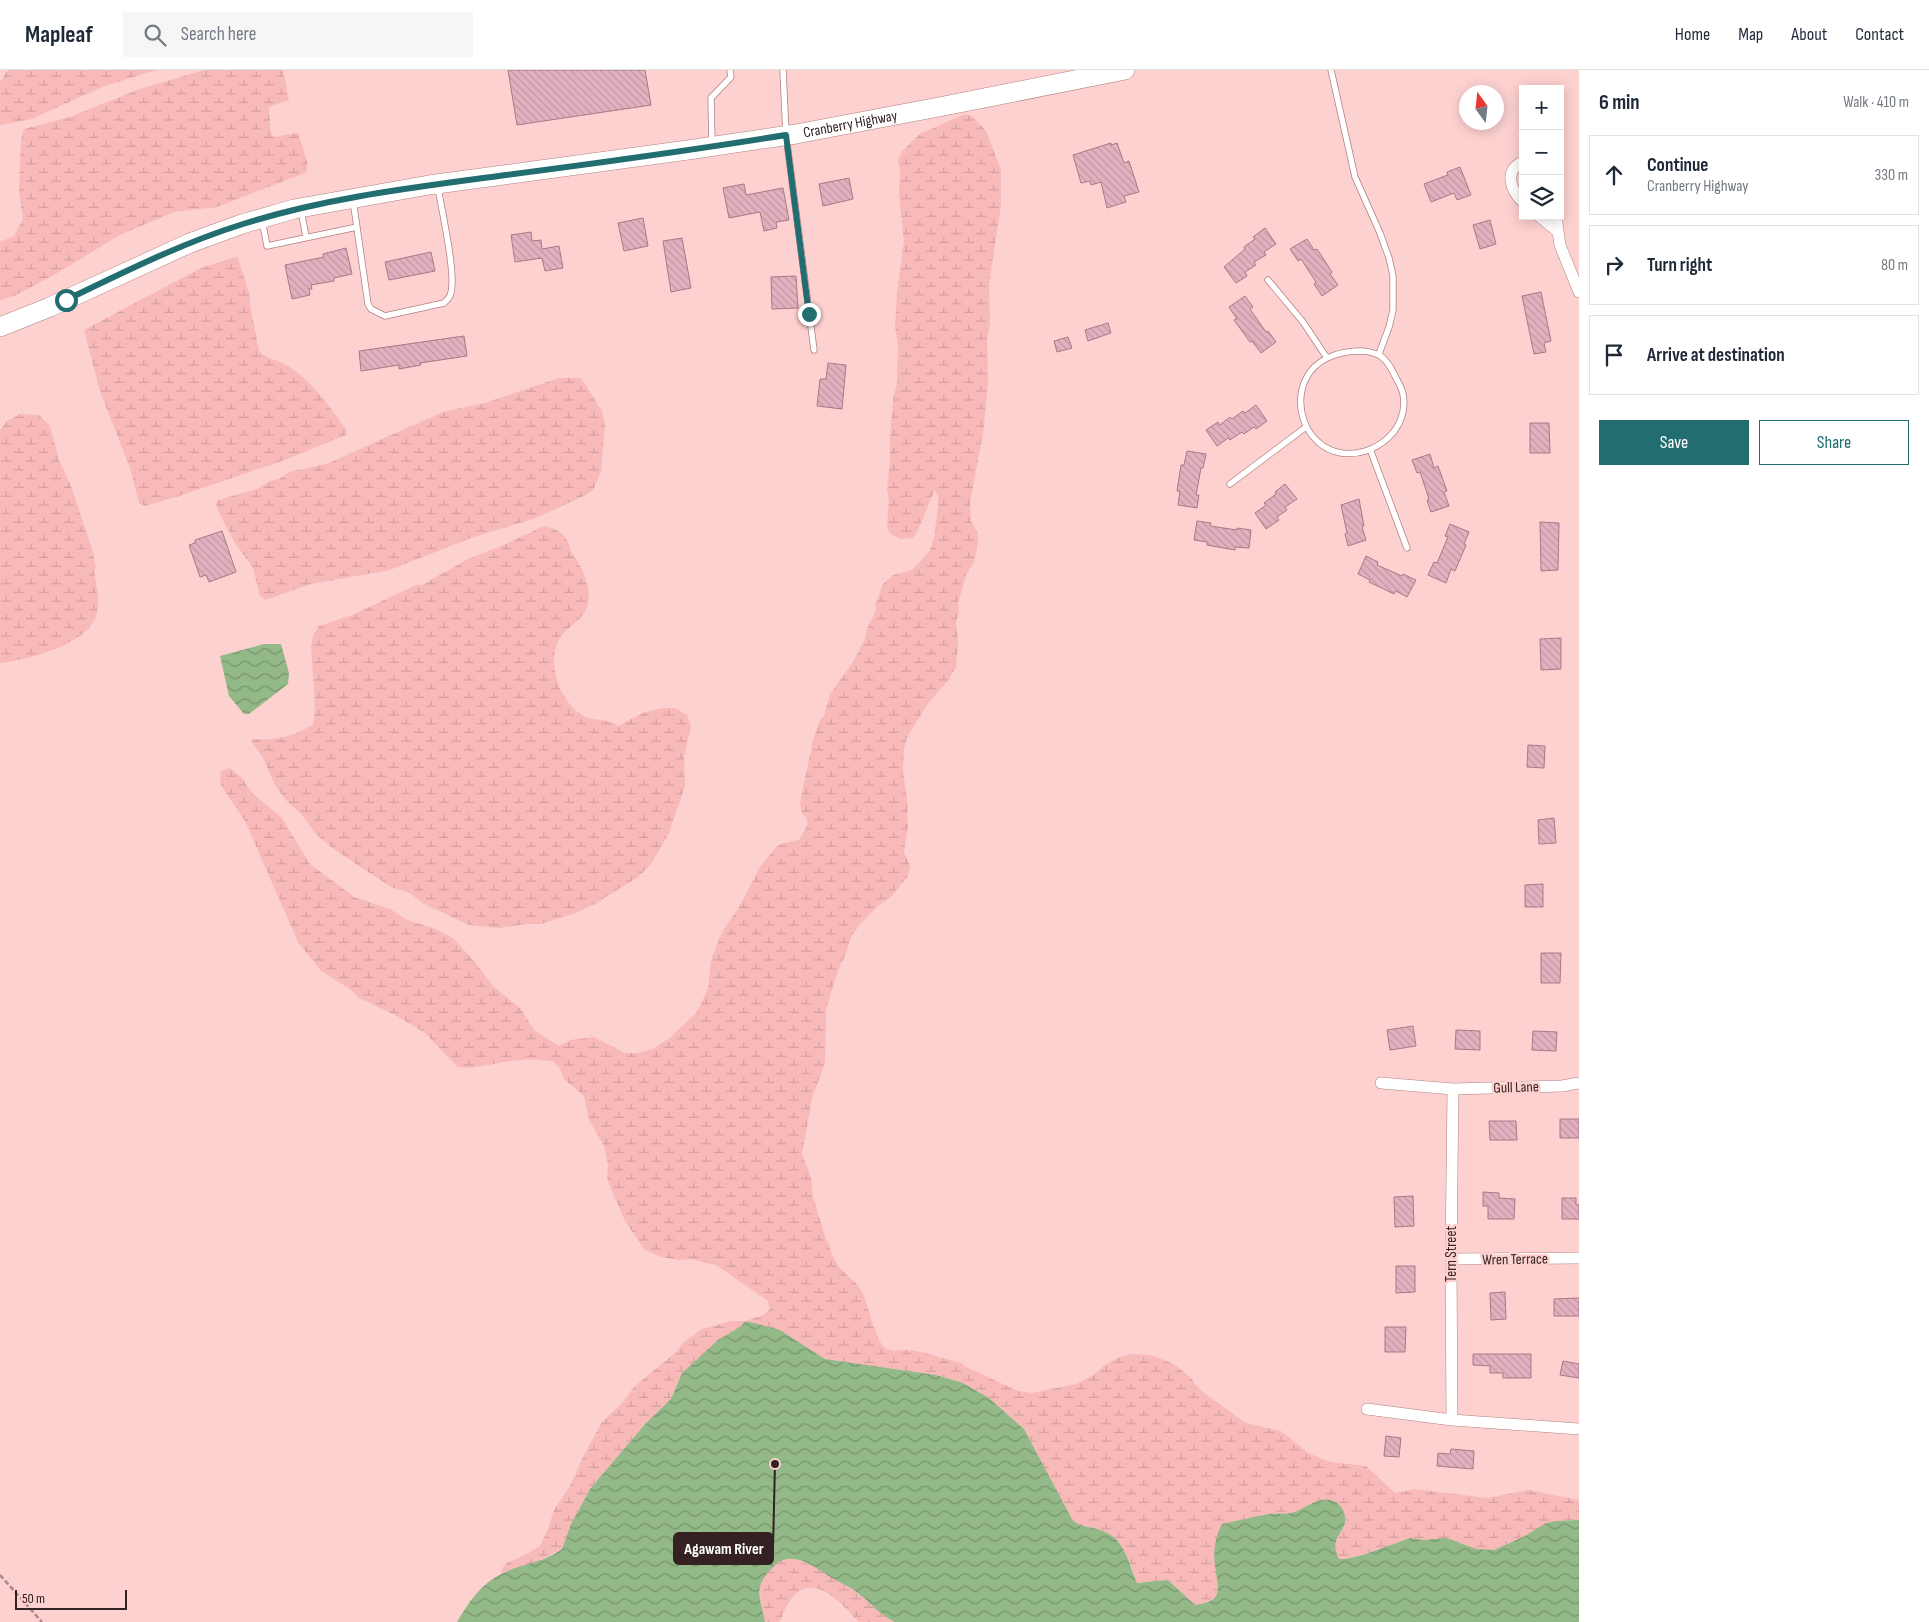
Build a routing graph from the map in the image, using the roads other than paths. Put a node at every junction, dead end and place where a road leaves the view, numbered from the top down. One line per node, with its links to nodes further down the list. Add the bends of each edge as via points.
1 (730, 70): 6 (lane, via 731,77 711,98)
2 (783, 70): 5 (lane)
3 (1126, 70): 5 (main road, Cranberry Highway)
4 (1332, 70): 22 (lane, via 1355,177 1380,233 1393,276 1389,327)
5 (786, 135): 6 (main road, Cranberry Highway); 21 (lane)
6 (712, 147): 8 (main road, Cranberry Highway)
7 (1519, 165): 10 (street, via 1514,168 1510,180)
8 (437, 184): 9 (main road, Cranberry Highway); 15 (lane, via 452,287 444,303 385,316 371,310)
9 (353, 198): 11 (main road, Cranberry Highway); 15 (lane)
10 (1519, 198)
11 (301, 208): 12 (main road, Cranberry Highway); 17 (lane)
12 (262, 218): 17 (lane, via 267,246); 20 (main road, Cranberry Highway, via 190,243)
13 (1544, 220): 16 (street)
14 (1556, 220): 16 (street)
15 (357, 226): 17 (lane)
16 (1557, 231): 19 (street)
17 (306, 237)
18 (1268, 280): 23 (lane, via 1303,322)
19 (1579, 292)
20 (0, 327)
21 (814, 350)
22 (1379, 354): 23 (lane, via 1355,351); 25 (lane, via 1399,384 1403,405 1401,419 1394,431 1381,444)
23 (1327, 358): 24 (lane, via 1310,372 1304,386 1301,408)
24 (1306, 427): 25 (lane, via 1318,442 1336,451 1350,453); 26 (lane)
25 (1370, 449): 27 (lane)
26 (1230, 484)
27 (1407, 548)
28 (1381, 1083): 30 (street, Gull Lane)
29 (1579, 1083): 30 (street, Gull Lane)
30 (1453, 1089): 32 (street, Tern Street)
31 (1579, 1258): 32 (street, Wren Terrace)
32 (1451, 1259): 34 (street, Tern Street)
33 (1367, 1409): 34 (street)
34 (1452, 1420): 35 (street)
35 (1579, 1429)

